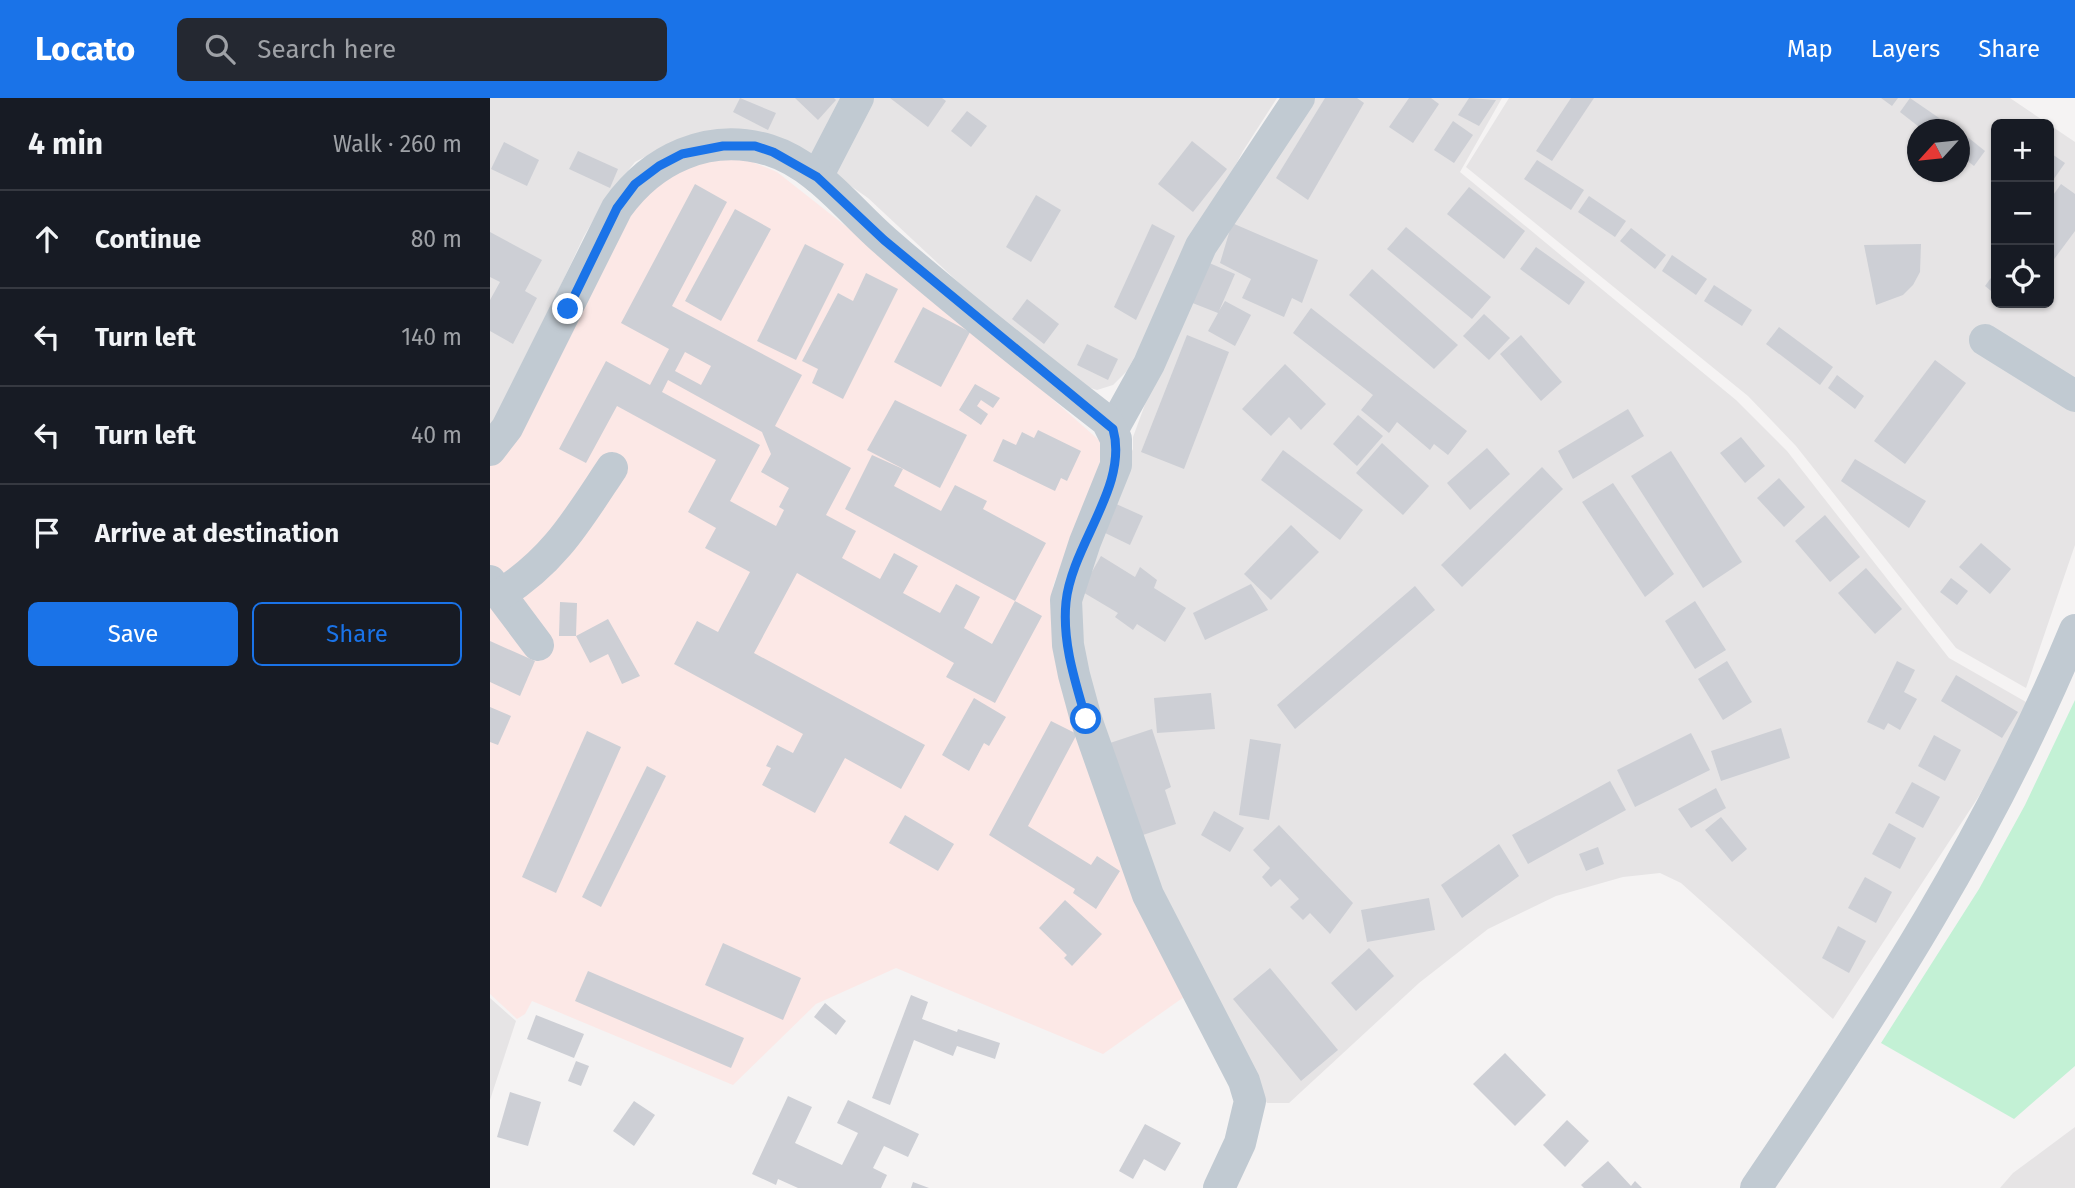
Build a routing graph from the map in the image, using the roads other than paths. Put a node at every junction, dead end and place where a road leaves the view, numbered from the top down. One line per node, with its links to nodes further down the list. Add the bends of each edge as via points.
1 (858, 98): 3 (street)
2 (1299, 98): 6 (street, via 1201,246 1149,364)
3 (817, 177): 6 (street, via 884,240); 7 (street, via 755,146 723,146 682,154 635,184 617,208 507,428)
4 (1985, 340): 5 (street)
5 (2075, 396)
6 (1113, 429): 12 (street, via 1116,465 1066,600 1068,645 1086,719 1148,895 1251,1101 1240,1143)
7 (490, 450)
8 (612, 468): 9 (street, via 556,551 528,577)
9 (496, 587): 11 (street)
10 (2075, 630): 13 (street, via 2024,749 1964,862 1864,1027)
11 (538, 645)
12 (1219, 1188)
13 (1756, 1188)

